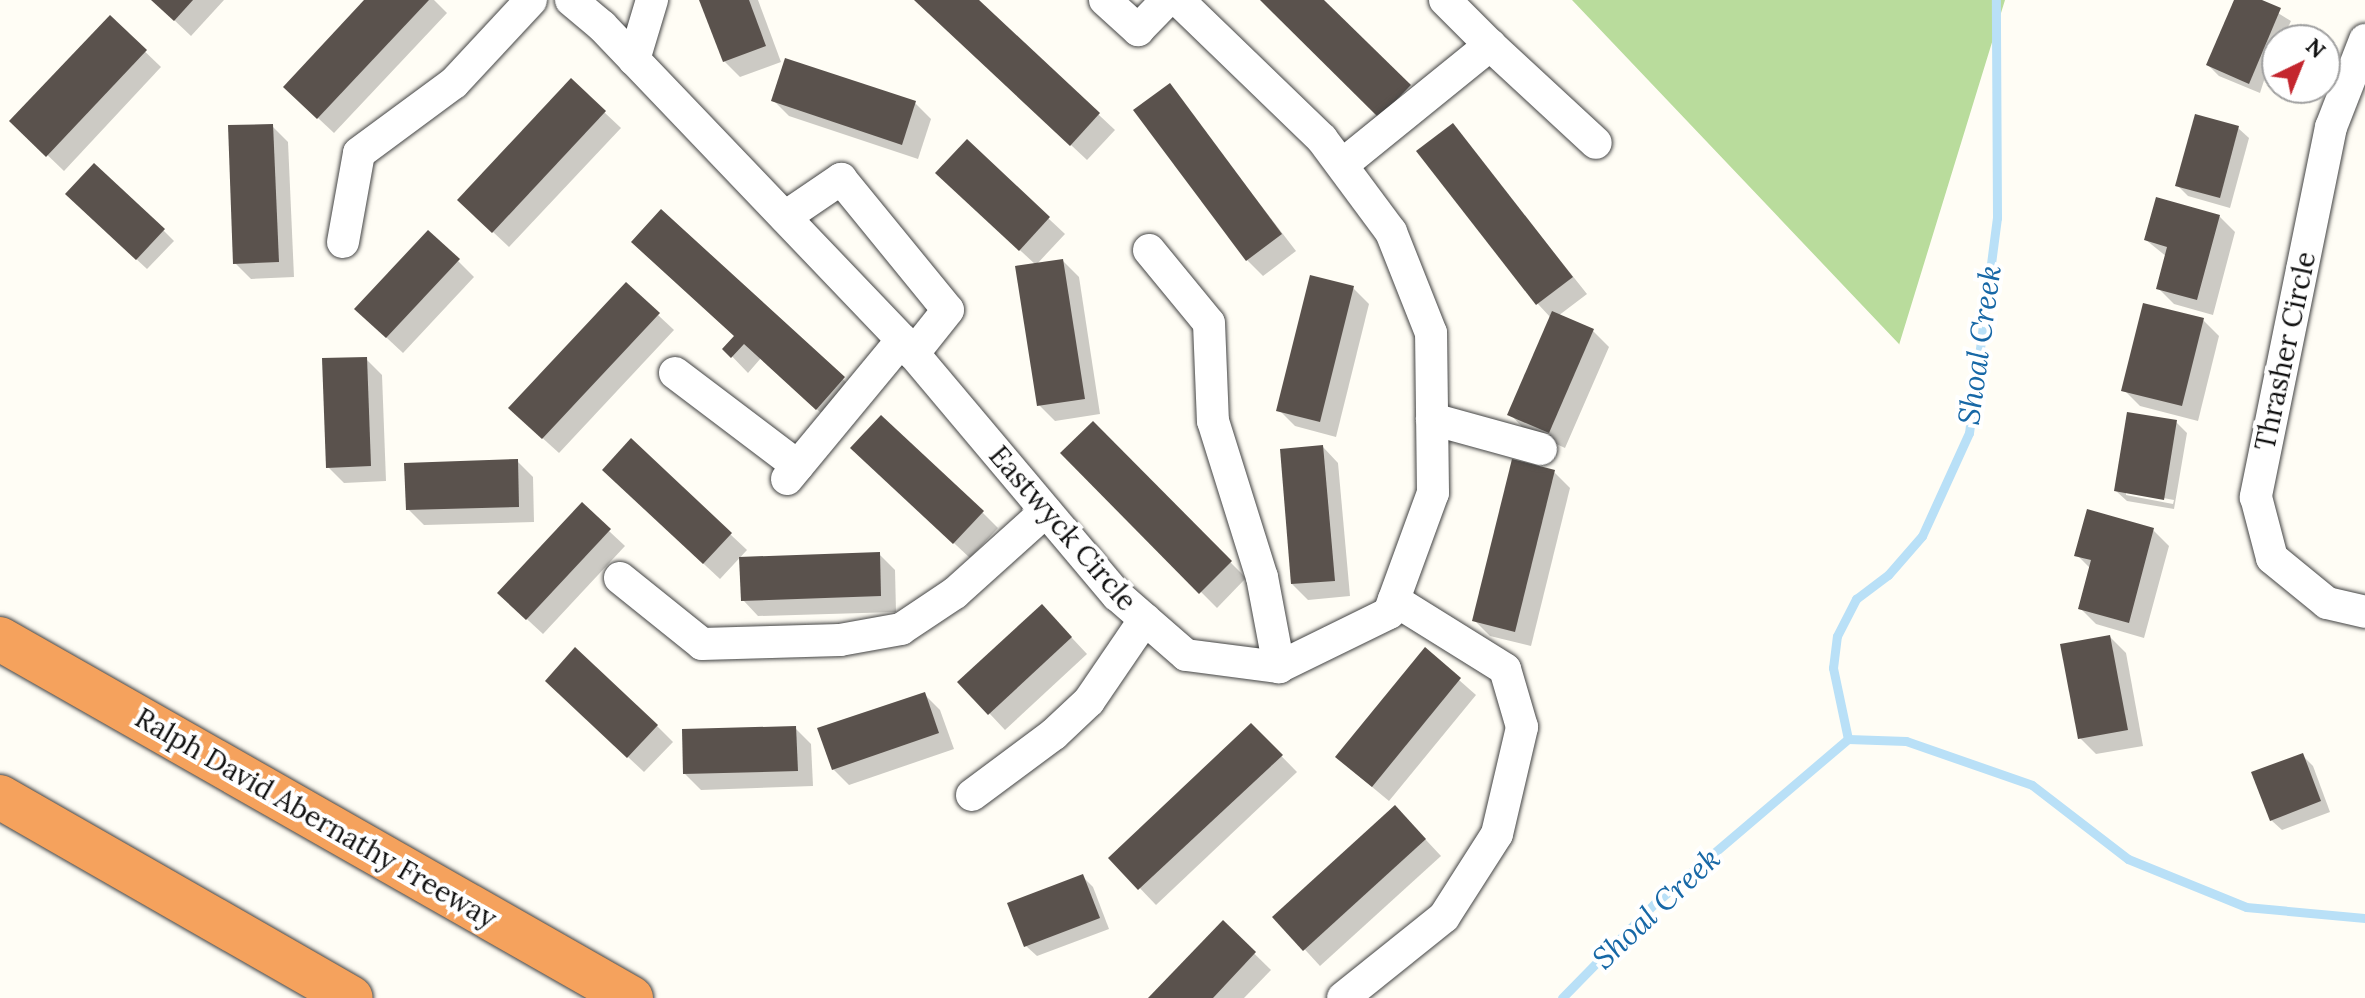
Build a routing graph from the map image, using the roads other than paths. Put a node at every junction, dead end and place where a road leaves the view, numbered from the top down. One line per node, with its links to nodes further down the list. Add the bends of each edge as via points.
1 (531, 0): 14 (street, via 454,83 359,153)
2 (571, 0): 10 (street, Eastwyck Circle)
3 (652, 0): 10 (street)
4 (1105, 0): 5 (street, via 1138,30)
5 (1167, 0)
6 (1178, 0): 12 (street, via 1322,139)
7 (1445, 0): 9 (street)
8 (2365, 40): 23 (street, Thrasher Circle, via 2331,127 2256,497 2272,558 2327,603)
9 (1490, 45): 11 (street); 12 (street)
10 (634, 60): 13 (street, Eastwyck Circle)
11 (1596, 143)
12 (1342, 165): 18 (street, via 1391,232 1431,333)
13 (785, 217): 16 (street, Eastwyck Circle); 16 (street, via 841,179 948,310)
14 (343, 242)
15 (1149, 250): 27 (street, via 1209,323 1213,421 1262,577)
16 (907, 347): 17 (street, via 793,473); 20 (street, Eastwyck Circle)
17 (675, 373)
18 (1432, 419): 19 (street); 22 (street, via 1433,493)
19 (1541, 449)
20 (1046, 511): 21 (street, via 955,593 901,629 840,640 702,644); 24 (street, Eastwyck Circle)
21 (620, 578)
22 (1394, 600): 27 (street, via 1389,613); 35 (street, via 1505,669 1522,727 1497,834 1444,917)
23 (2365, 612)
24 (1145, 619): 27 (street, Eastwyck Circle, via 1186,655); 29 (street, via 1089,701)
25 (0, 627): 28 (highway)
26 (0, 639): 28 (highway, Ralph David Abernathy Freeway)
27 (1279, 667)
28 (150, 723): 34 (highway, Ralph David Abernathy Freeway)
29 (972, 795)
30 (0, 797): 33 (highway)
31 (0, 825): 32 (highway)
32 (333, 998)
33 (351, 998)
34 (631, 998)
35 (1343, 998)

